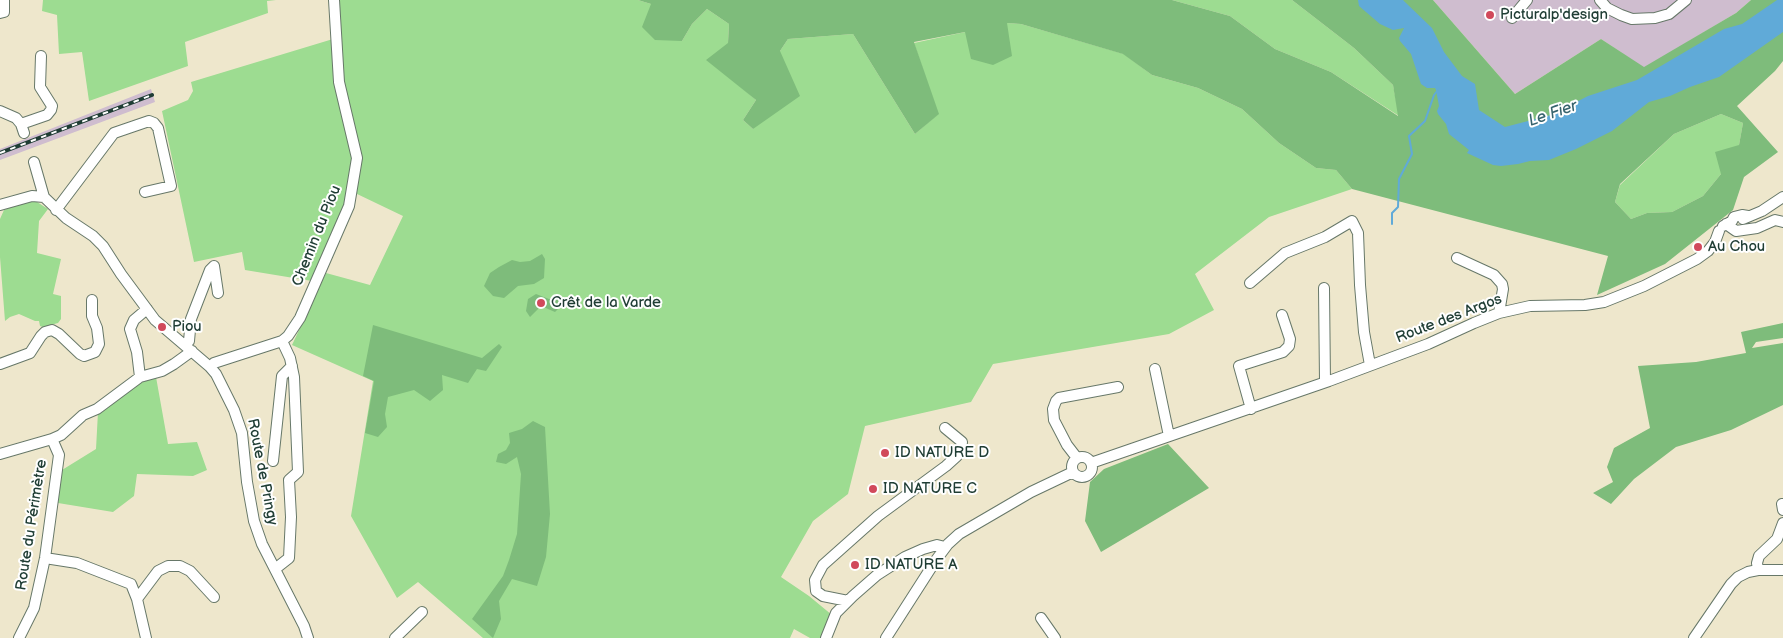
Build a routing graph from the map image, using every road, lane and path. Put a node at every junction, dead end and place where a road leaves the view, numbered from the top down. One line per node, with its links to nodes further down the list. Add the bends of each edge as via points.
1 (4, 0): 6 (street, via 4,12)
2 (334, 0): 27 (street, Chemin du Piou, via 339,82 357,158 354,182 348,206 323,267 295,326)
3 (1527, 0): 7 (street)
4 (1600, 0): 5 (street, via 1607,8 1632,19 1670,14)
5 (1686, 0)
6 (0, 13)
7 (1512, 18)
8 (41, 56): 9 (street, via 40,87 52,106 51,110 23,129 16,118)
9 (0, 111)
10 (34, 162): 12 (street, Route de Pringy)
11 (145, 192): 15 (street, via 171,186 158,128 149,121 114,134)
12 (44, 197): 14 (street, via 32,196); 15 (street, Route de Pringy)
13 (1783, 197): 17 (street, via 1762,212 1734,217)
14 (0, 205)
15 (56, 210): 24 (street, Route de Pringy, via 103,246)
16 (1783, 222): 17 (street, via 1775,220 1757,228 1736,231)
17 (1726, 225): 25 (street, Route des Argos, via 1717,232 1708,252 1697,259 1604,302 1530,306)
18 (1457, 258): 25 (street, via 1494,275 1502,284)
19 (1250, 283): 31 (street, via 1285,253 1325,237 1352,221 1358,232)
20 (1324, 288): 35 (street)
21 (218, 293): 28 (street, via 214,266 192,318)
22 (92, 300): 29 (street, via 92,316 99,344 95,352 84,356 76,352 52,330 41,336 30,353)
23 (1356, 302): 31 (street)
24 (147, 309): 28 (street, Route de Pringy, via 162,327); 34 (street, via 134,320 130,329)
25 (1499, 313): 31 (street, Route des Argos)
26 (1282, 314): 37 (street, via 1289,346 1283,352 1238,366)
27 (282, 341): 30 (street); 32 (street)
28 (188, 348): 32 (street, Route de Pringy); 34 (street, via 174,364)
29 (0, 364)
30 (292, 366): 43 (street, via 282,376); 49 (street, via 298,472 289,480 289,558)
31 (1367, 366): 35 (street, Route des Argos)
32 (210, 367): 49 (street, Route de Pringy, via 239,422 254,521)
33 (1155, 369): 39 (street)
34 (140, 377): 40 (street)
35 (1325, 382): 37 (street, Route des Argos)
36 (1118, 387): 42 (street, via 1059,398 1053,405 1054,420)
37 (1251, 408): 39 (street, Route des Argos)
38 (945, 428): 52 (street, via 962,442 957,456 878,516 823,564 815,580 816,592)
39 (1169, 436): 44 (street, Route des Argos)
40 (52, 439): 41 (street, Route du Périmètre); 48 (street, Route du Périmètre, via 58,455)
41 (0, 454)
42 (1077, 458): 44 (street, via 1084,457); 45 (street, via 1071,467)
43 (273, 461)
44 (1091, 463): 45 (street, via 1091,472 1086,477 1079,477)
45 (1073, 472): 47 (street, via 959,534)
46 (1783, 523): 50 (street, via 1777,539 1758,560)
47 (945, 547): 55 (street, via 937,545 905,558 877,575); 64 (street)
48 (45, 558): 54 (street, via 77,563 132,584); 60 (street, Route du Périmètre, via 34,608)
49 (275, 569): 61 (street, Route de Pringy)
50 (1758, 570): 51 (street); 66 (street, via 1738,577 1730,584)
51 (1783, 570)
52 (823, 596): 55 (street); 57 (street)
53 (214, 597): 54 (street, via 190,571 180,566 168,566 158,571)
54 (137, 598): 59 (street)
55 (848, 601): 57 (street)
56 (422, 612): 62 (street)
57 (836, 613): 63 (street)
58 (1042, 618): 65 (street)
59 (148, 637)
60 (19, 638)
61 (308, 638)
62 (395, 638)
63 (826, 638)
64 (886, 638)
65 (1055, 638)
66 (1694, 638)

